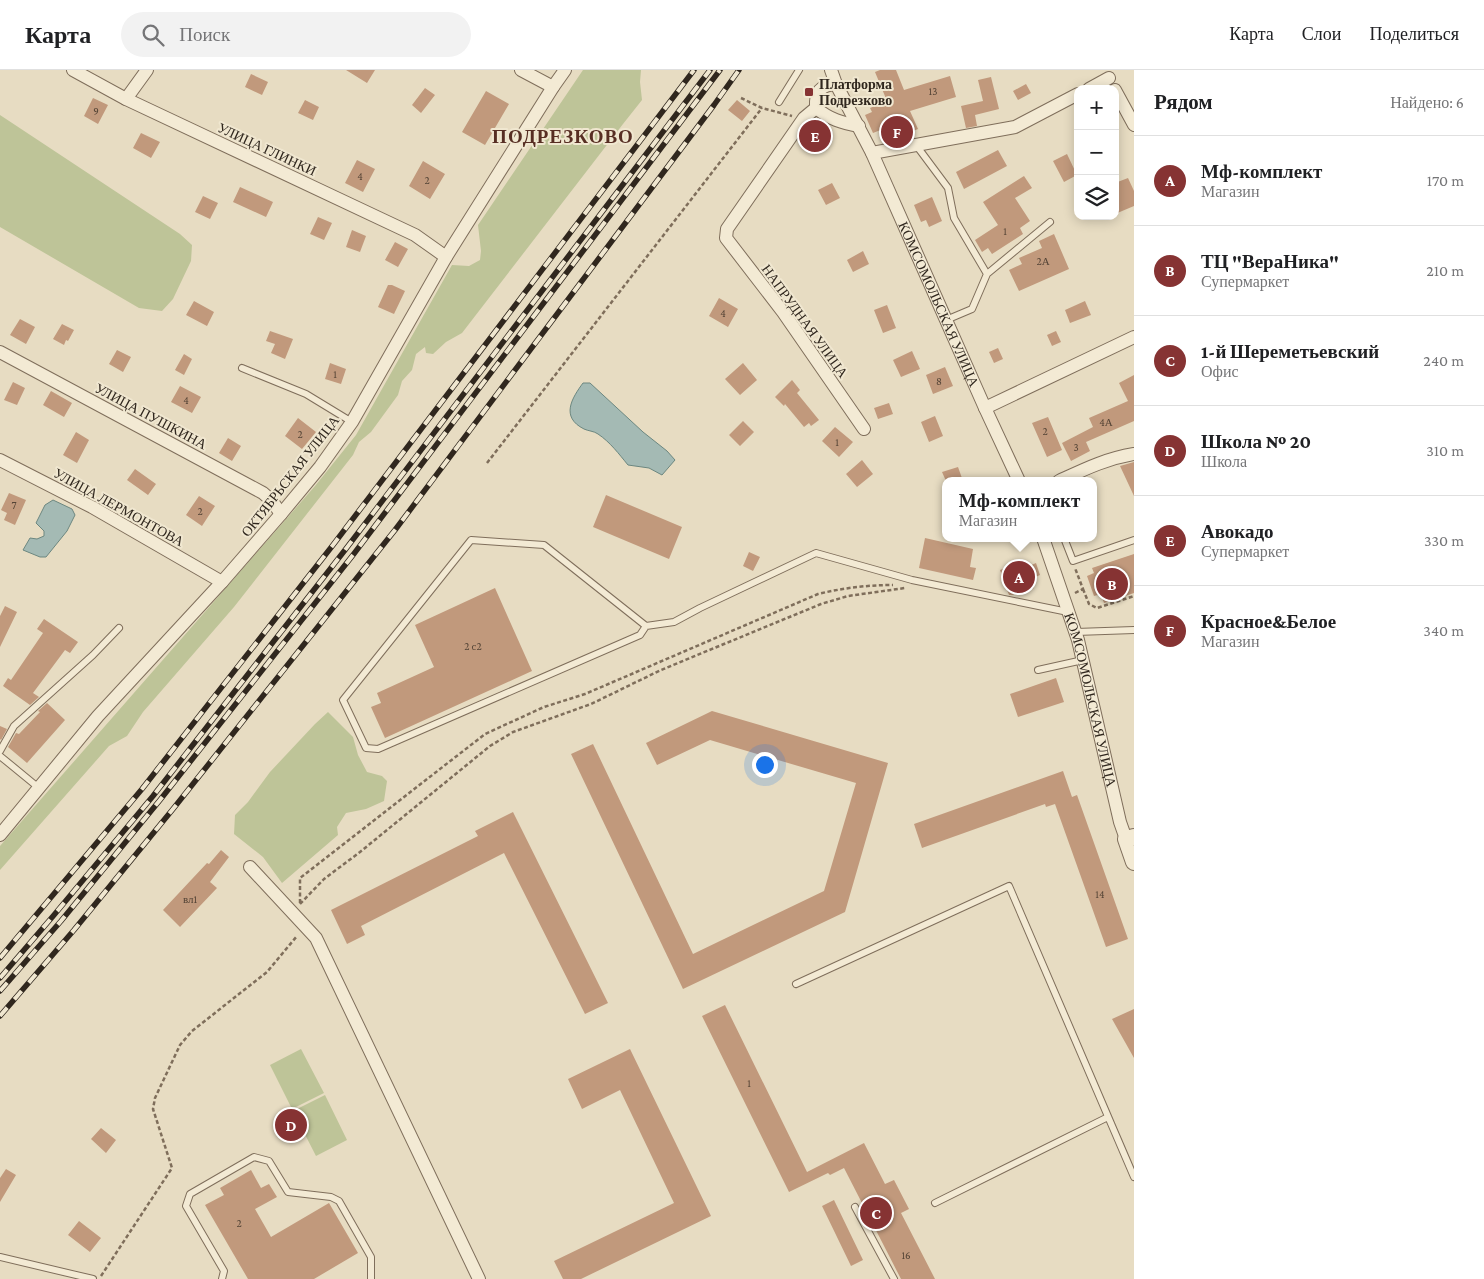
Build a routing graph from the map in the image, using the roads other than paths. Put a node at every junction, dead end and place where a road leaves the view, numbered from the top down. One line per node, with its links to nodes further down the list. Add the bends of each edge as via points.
1 (73, 70): 11 (street, УЛИЦА ГЛИНКИ)
2 (147, 70): 11 (street)
3 (521, 70): 9 (street)
4 (565, 70): 9 (street, ОКТЯБРЬСКАЯ УЛИЦА)
5 (799, 70): 12 (lane)
6 (831, 70): 8 (street, КОМСОМОЛЬСКАЯ УЛИЦА)
7 (1111, 82): 14 (street)
8 (836, 84): 13 (street, via 821,88); 15 (street, КОМСОМОЛЬСКАЯ УЛИЦА)
9 (553, 87): 19 (street, ОКТЯБРЬСКАЯ УЛИЦА)
10 (1074, 96): 16 (street, via 1015,127)
11 (126, 99): 19 (street, УЛИЦА ГЛИНКИ, via 415,235)
12 (779, 102)
13 (816, 108): 15 (street, via 834,120); 27 (street, НАПРУДНАЯ УЛИЦА, via 804,118 727,229 726,238 783,312)
14 (1134, 125)
15 (859, 126): 17 (street, КОМСОМОЛЬСКАЯ УЛИЦА)
16 (916, 145): 17 (street); 20 (lane, via 948,188 954,218)
17 (872, 153): 21 (street, КОМСОМОЛЬСКАЯ УЛИЦА)
18 (1050, 222): 20 (lane)
19 (446, 257): 26 (street, ОКТЯБРЬСКАЯ УЛИЦА)
20 (987, 274): 21 (lane, via 972,309)
21 (946, 320): 25 (street, КОМСОМОЛЬСКАЯ УЛИЦА)
22 (1134, 337): 25 (street)
23 (0, 352): 32 (street, УЛИЦА ПУШКИНА, via 263,493)
24 (242, 368): 26 (lane, via 306,394)
25 (985, 408): 30 (street, КОМСОМОЛЬСКАЯ УЛИЦА)
26 (352, 422): 32 (street, ОКТЯБРЬСКАЯ УЛИЦА)
27 (864, 429)
28 (1134, 454): 31 (street, via 1098,463)
29 (0, 460): 36 (street, УЛИЦА ЛЕРМОНТОВА, via 92,507)
30 (1017, 477)
31 (1068, 477)
32 (281, 514): 36 (street, ОКТЯБРЬСКАЯ УЛИЦА)
33 (1134, 540): 35 (lane, via 1073,561)
34 (1044, 542): 37 (street, КОМСОМОЛЬСКАЯ УЛИЦА)
35 (1066, 542)
36 (222, 582): 46 (street, ОКТЯБРЬСКАЯ УЛИЦА, via 98,716)
37 (1069, 612): 38 (lane, via 920,582 816,553 674,622); 41 (street, КОМСОМОЛЬСКАЯ УЛИЦА)
38 (646, 626): 38 (lane, via 544,545 471,540 343,700 366,748 378,749 640,635)
39 (119, 628): 44 (lane, via 93,656 14,726)
40 (1134, 630): 41 (lane)
41 (1076, 632): 42 (street, КОМСОМОЛЬСКАЯ УЛИЦА)
42 (1083, 660): 43 (lane); 48 (street, КОМСОМОЛЬСКАЯ УЛИЦА, via 1120,822)
43 (1038, 670)
44 (0, 751)
45 (0, 756): 46 (lane)
46 (39, 788): 47 (street, ОКТЯБРЬСКАЯ УЛИЦА)
47 (0, 835)
48 (1130, 838): 49 (street, КОМСОМОЛЬСКАЯ УЛИЦА)
49 (1134, 862)
50 (250, 867): 61 (street, via 316,938)
51 (796, 984): 52 (lane, via 1009,886)
52 (1108, 1117): 53 (lane); 54 (lane)
53 (1134, 1177)
54 (935, 1204)
55 (855, 1207): 62 (lane)
56 (0, 1257): 57 (lane)
57 (75, 1277): 58 (lane)
58 (93, 1279)
59 (222, 1279): 60 (lane, via 224,1271 186,1206 190,1194 254,1157 270,1161 288,1192 331,1196 339,1201 371,1257)
60 (371, 1279)
61 (479, 1279)
62 (894, 1279)

